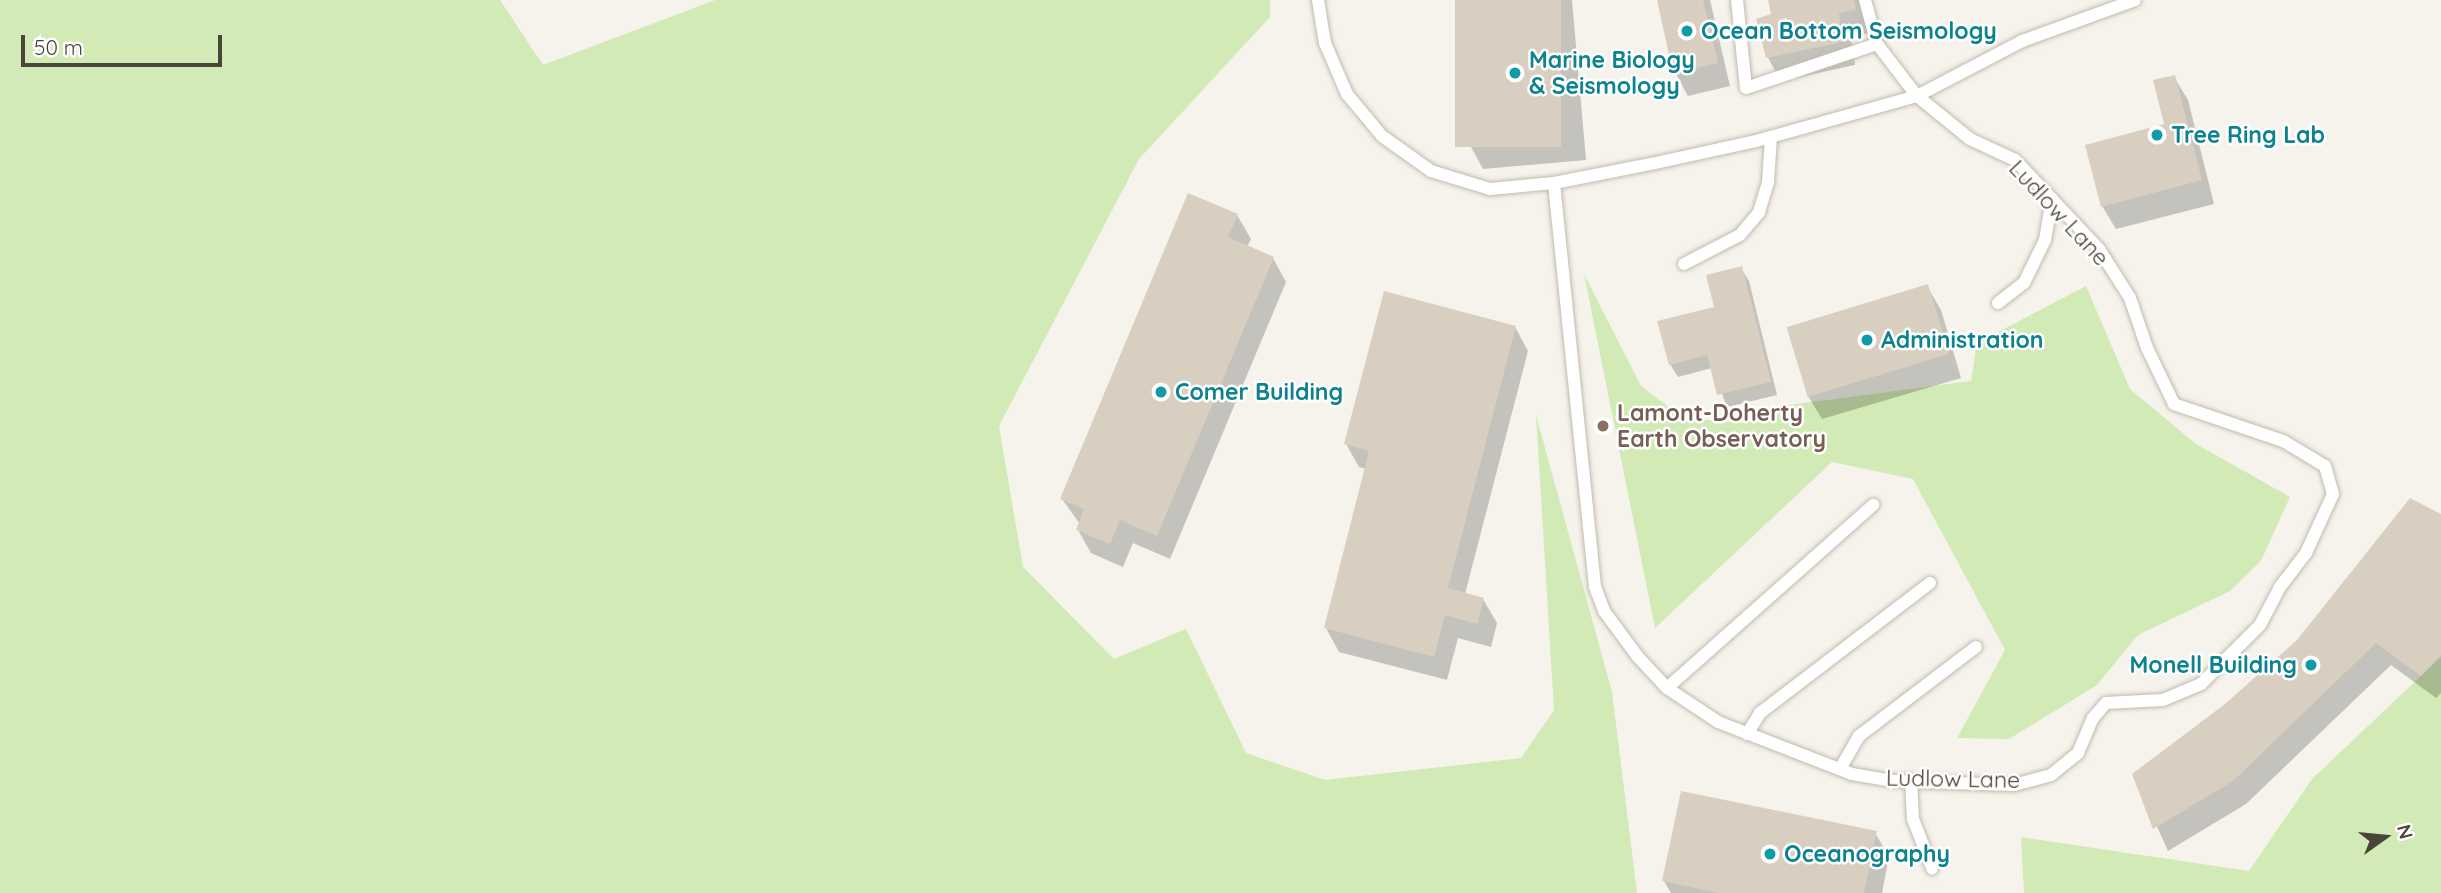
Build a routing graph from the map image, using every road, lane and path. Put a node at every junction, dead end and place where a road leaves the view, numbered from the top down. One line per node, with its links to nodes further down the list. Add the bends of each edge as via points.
1 (1318, 0): 8 (lane, via 1325,43 1347,94 1382,136 1431,171 1490,189)
2 (1737, 0): 5 (lane, via 1746,88)
3 (1865, 0): 5 (lane)
4 (2135, 0): 6 (lane, via 2022,41)
5 (1877, 44): 6 (lane, Ludlow Lane)
6 (1917, 96): 7 (lane); 9 (lane, Ludlow Lane, via 1970,139 2015,160)
7 (1771, 137): 8 (lane); 10 (lane, via 1768,183 1759,212 1740,235)
8 (1554, 183): 15 (lane, Ludlow Lane, via 1595,587 1620,634)
9 (2052, 199): 11 (lane, via 2045,240 2024,283); 18 (lane, Ludlow Lane, via 2099,250 2130,298 2174,404 2283,441 2325,466 2333,494 2306,553 2280,587 2260,625 2200,684 2163,700 2106,703 2093,718 2078,752 2051,775 2014,785)
10 (1684, 264)
11 (1998, 303)
12 (1873, 505): 15 (lane)
13 (1930, 583): 16 (lane, via 1760,713)
14 (1976, 647): 17 (lane, via 1859,736)
15 (1667, 688): 16 (lane, Ludlow Lane, via 1697,710)
16 (1747, 734): 17 (lane, Ludlow Lane)
17 (1840, 769): 18 (lane, Ludlow Lane)
18 (1911, 780): 19 (lane, via 1913,818)
19 (1932, 868)

